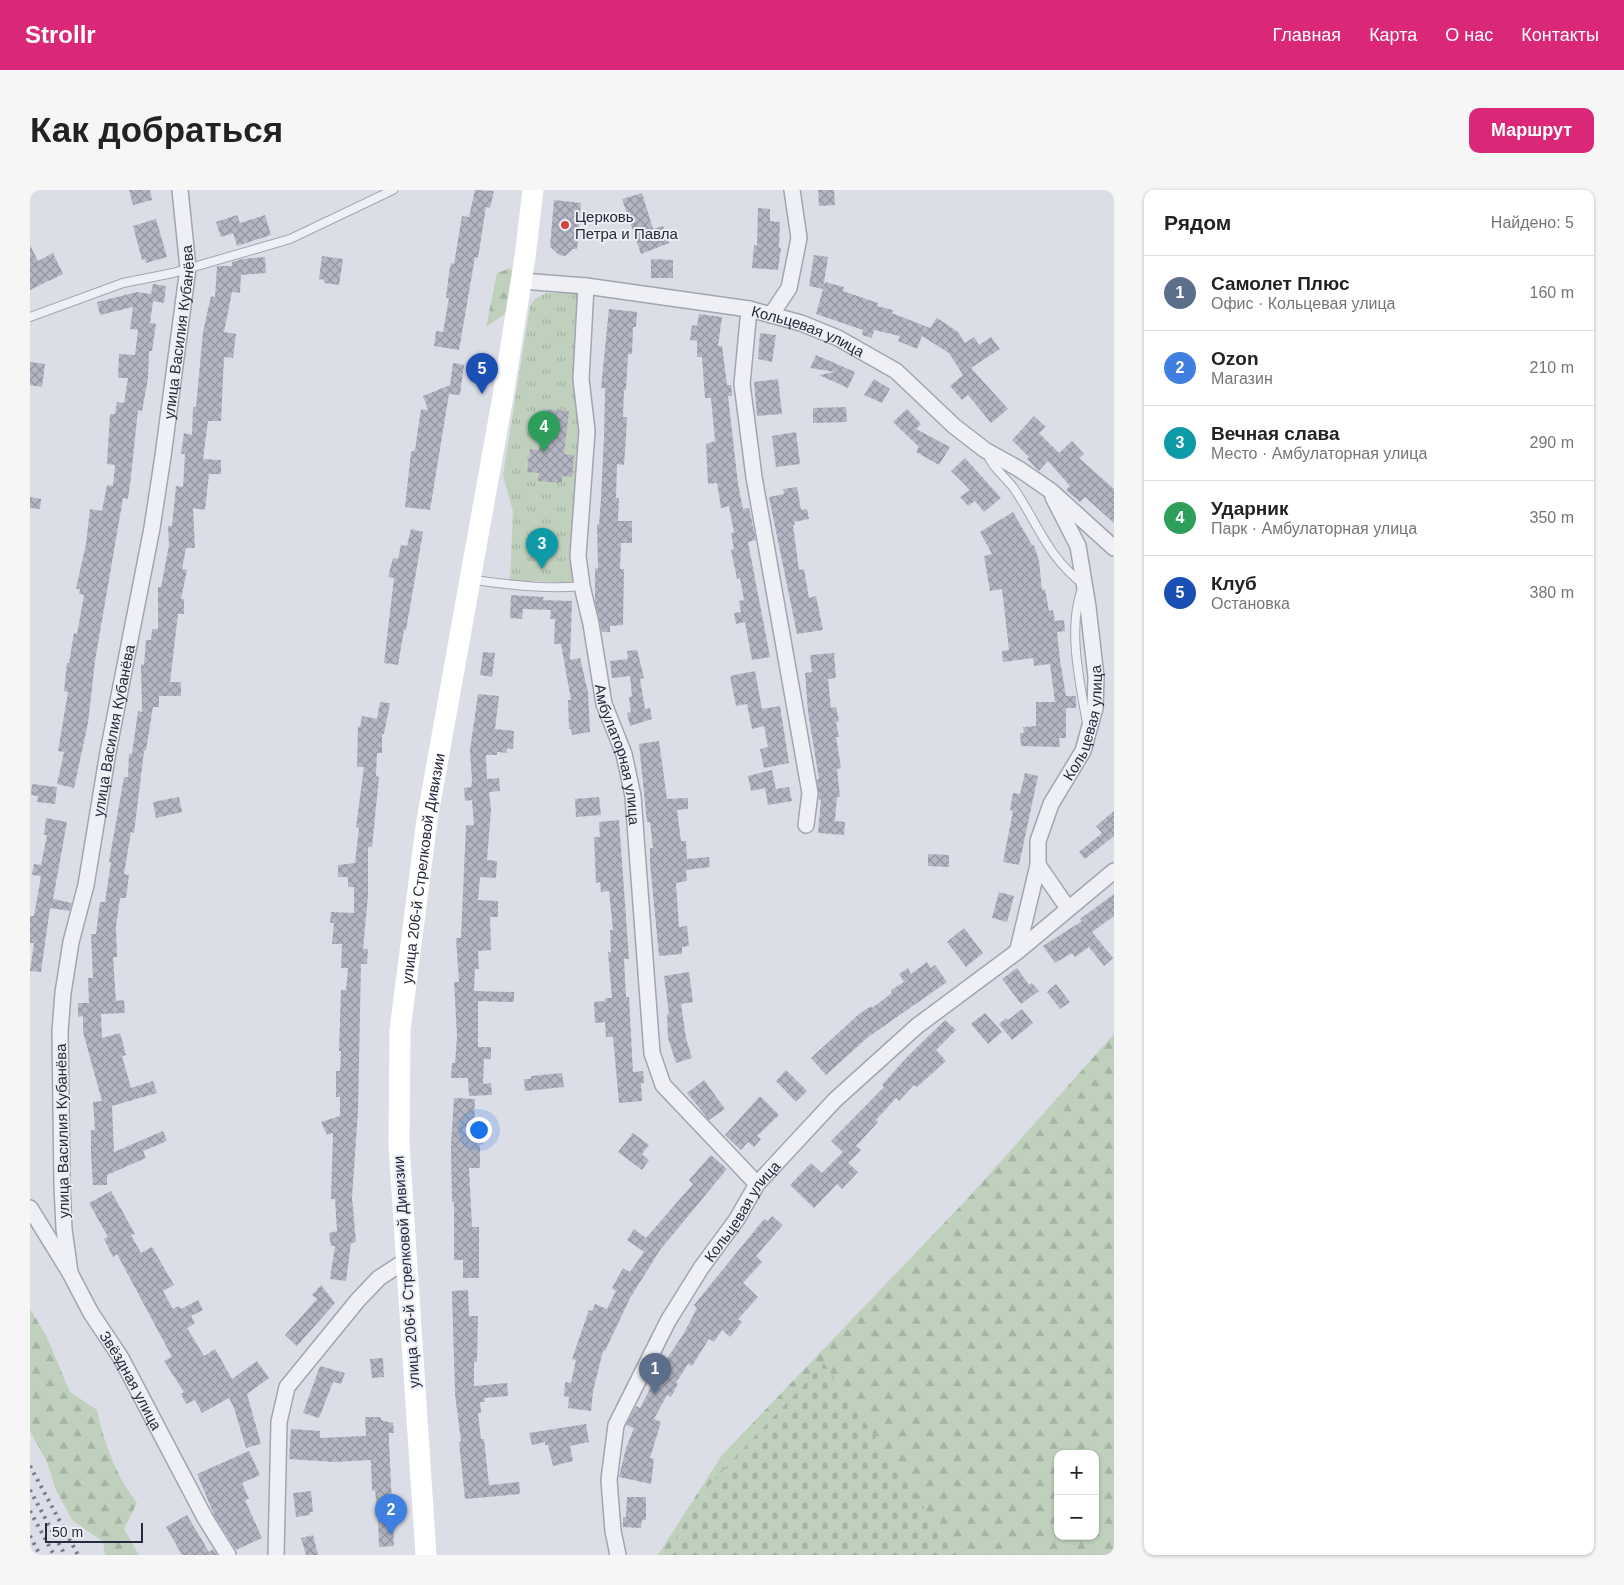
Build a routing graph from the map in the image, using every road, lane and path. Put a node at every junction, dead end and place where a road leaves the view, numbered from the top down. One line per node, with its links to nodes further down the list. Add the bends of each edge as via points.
1 (180, 190): 5 (street, улица Василия Кубанёва)
2 (393, 190): 5 (lane, via 290,239)
3 (533, 190): 6 (main road, улица 206-й Стрелковой Дивизии)
4 (792, 190): 9 (street, via 799,238 789,288)
5 (188, 268): 10 (lane, via 123,283); 25 (street, улица Василия Кубанёва, via 152,528 63,993 60,1031 62,1185)
6 (522, 280): 7 (street, Кольцевая улица); 14 (main road, улица 206-й Стрелковой Дивизии)
7 (586, 286): 8 (street, Кольцевая улица); 16 (street, Амбулаторная улица, via 580,379 587,431 578,556)
8 (749, 309): 9 (street, Кольцевая улица); 17 (street, via 742,384 754,477 810,793)
9 (771, 315): 11 (street, Кольцевая улица, via 838,338 896,371 954,426)
10 (30, 316)
11 (985, 450): 12 (street, Кольцевая улица); 15 (lane, via 1014,489 1046,546)
12 (1050, 491): 13 (street, Кольцевая улица); 15 (street, Кольцевая улица, via 1078,546)
13 (1114, 548)
14 (471, 580): 16 (lane, via 529,586); 24 (main road, улица 206-й Стрелковой Дивизии, via 426,820 400,1030 399,1145)
15 (1084, 585): 18 (street, Кольцевая улица, via 1096,677 1095,708 1083,752 1051,804 1038,841)
16 (582, 586): 22 (street, Амбулаторная улица, via 604,704 624,754 633,796 652,1053 663,1085)
17 (806, 825)
18 (1038, 865): 20 (street); 21 (street, Кольцевая улица)
19 (1114, 870): 20 (street, Кольцевая улица)
20 (1067, 907): 21 (street, Кольцевая улица)
21 (1018, 951): 22 (street, Кольцевая улица, via 910,1032 835,1100)
22 (757, 1184): 29 (street, Кольцевая улица, via 668,1321 616,1425 609,1480)
23 (30, 1208): 25 (street, Звёздная улица)
24 (405, 1261): 27 (street, via 368,1289 287,1387 279,1422); 28 (main road, улица 206-й Стрелковой Дивизии)
25 (70, 1273): 26 (street, Звёздная улица, via 91,1313 121,1358 205,1518)
26 (228, 1555)
27 (276, 1555)
28 (426, 1555)
29 (618, 1555)

